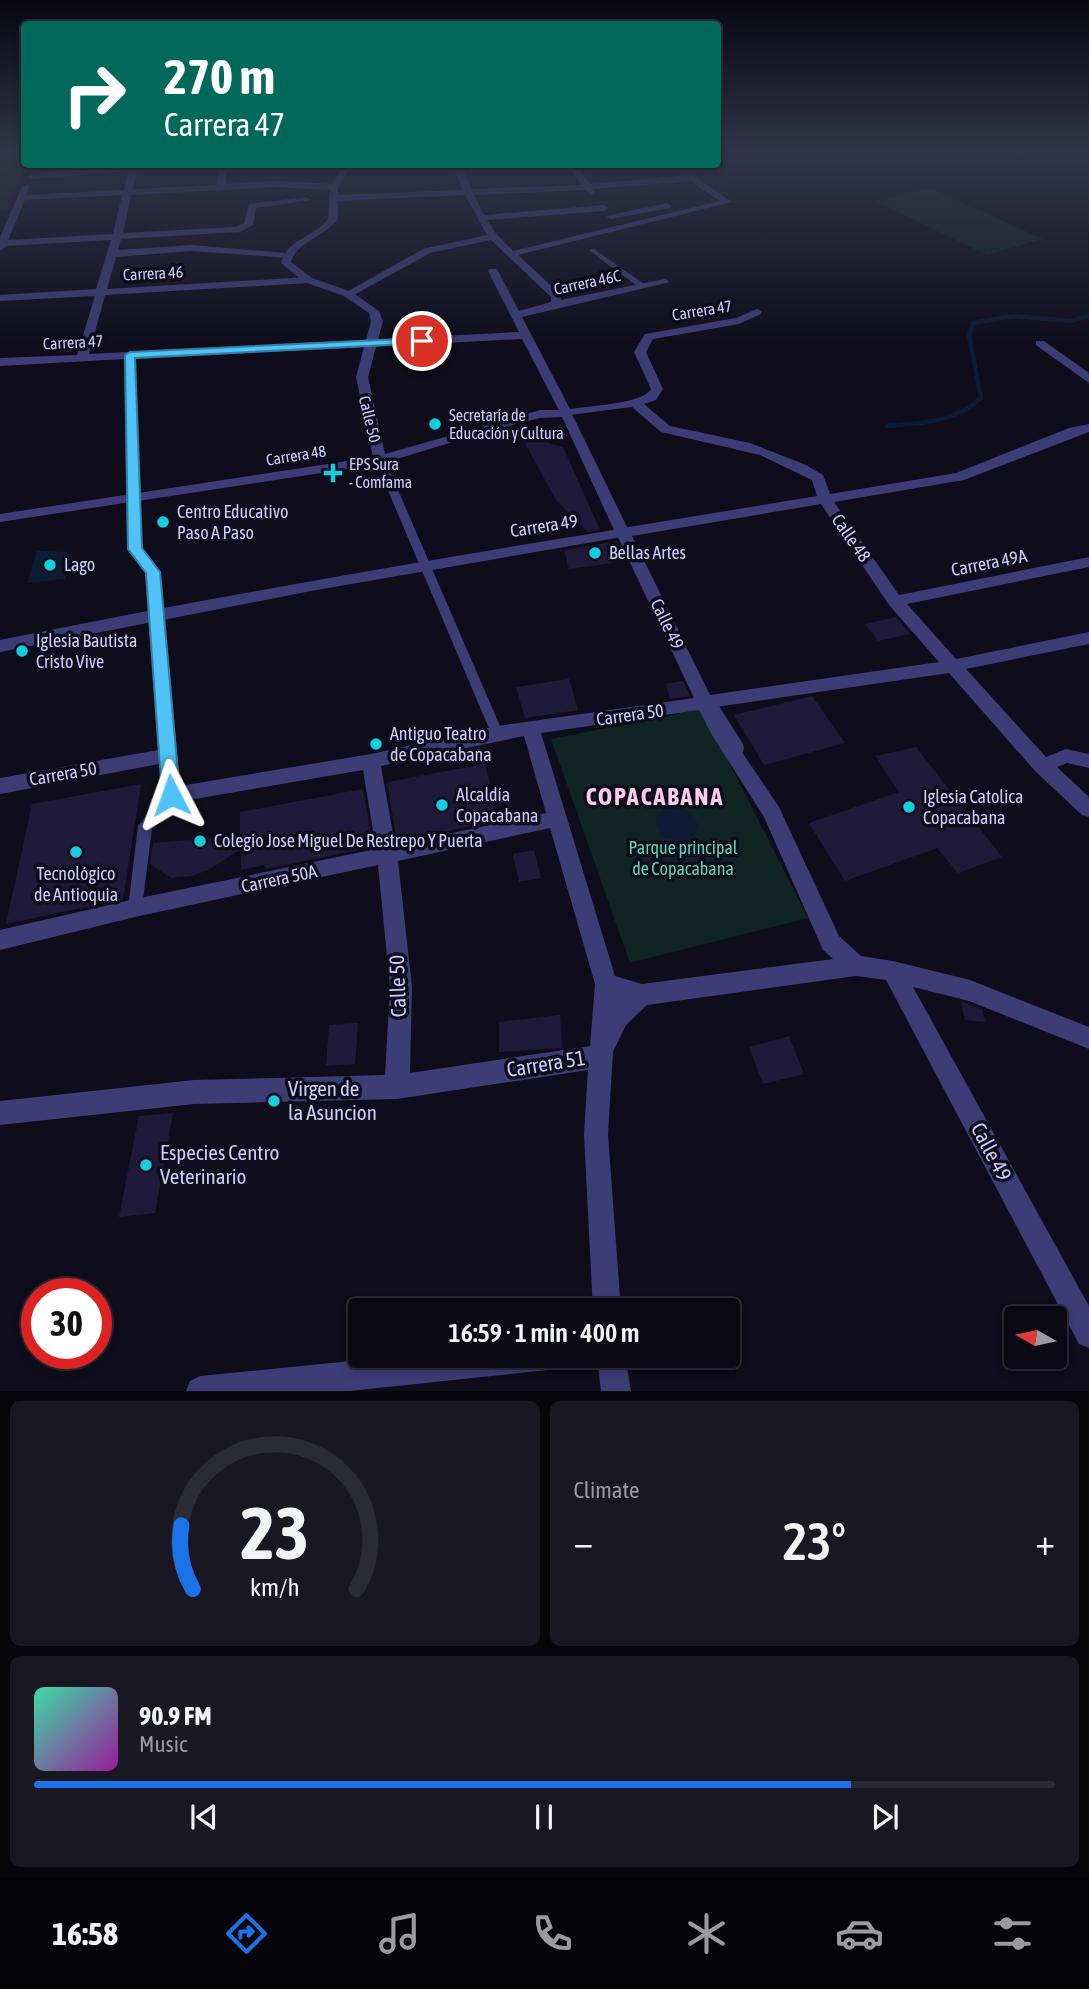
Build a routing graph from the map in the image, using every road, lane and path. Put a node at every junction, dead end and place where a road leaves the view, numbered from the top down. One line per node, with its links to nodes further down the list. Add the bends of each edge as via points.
1 (13, 218): 11 (street)
2 (121, 218): 9 (street)
3 (249, 218): 9 (street, via 248,225 237,230)
4 (333, 218): 15 (street, via 327,228)
5 (481, 218): 10 (street)
6 (613, 218): 8 (street)
7 (666, 218): 8 (street)
8 (623, 229): 14 (street)
9 (117, 237): 11 (street); 13 (street)
10 (493, 237): 14 (street); 21 (street, via 426,251)
11 (1, 245)
12 (592, 250): 19 (street)
13 (110, 254): 15 (street, via 191,248); 20 (street)
14 (512, 254): 23 (street, via 556,296)
15 (286, 256): 17 (street, Calle 50, via 286,263)
16 (493, 271): 25 (street, Calle 49)
17 (308, 279): 20 (street, Carrera 46); 21 (street, Calle 50)
18 (665, 282): 19 (street, Carrera 46C)
19 (643, 286): 23 (street, Carrera 46C)
20 (100, 292): 22 (street, Carrera 46); 30 (street)
21 (348, 294): 28 (street, Calle 50, via 374,311 377,320)
22 (0, 298)
23 (556, 304): 25 (street, Carrera 46C)
24 (757, 312): 33 (street, Carrera 47, via 739,321 649,335 640,352 657,389 652,397)
25 (517, 315): 26 (street, Calle 49)
26 (525, 335): 28 (street, Carrera 47); 34 (street, Calle 49)
27 (1040, 343): 32 (street)
28 (371, 344): 29 (street, Carrera 47); 36 (street, Calle 50, via 363,390)
29 (130, 355): 30 (street, Carrera 47); 37 (street)
30 (82, 357): 31 (street, Carrera 47)
31 (0, 362)
32 (1089, 379)
33 (634, 403): 34 (street, Carrera 48); 38 (street, Calle 48, via 666,429 753,449 808,471 818,478)
34 (566, 413): 36 (street, Carrera 48, via 488,426); 40 (street, Calle 49)
35 (1089, 428): 38 (street, Carrera 49, via 959,477)
36 (380, 460): 37 (street, Carrera 48); 42 (street, Calle 50)
37 (135, 499): 39 (street, Carrera 48); 44 (street, via 135,549 153,572)
38 (825, 500): 40 (street, Carrera 49); 43 (street, Calle 48)
39 (0, 518)
40 (623, 533): 42 (street, Carrera 49); 48 (street, Calle 49)
41 (1089, 562): 43 (street, Carrera 49A)
42 (424, 564): 44 (street, Carrera 49); 50 (street, Calle 50)
43 (895, 601): 47 (street, Calle 48)
44 (157, 613): 46 (street, Carrera 49); 51 (street)
45 (1089, 638): 47 (street, Carrera 50)
46 (0, 646)
47 (953, 666): 48 (street, Carrera 50); 54 (street, Calle 48)
48 (709, 704): 49 (street, Carrera 50); 62 (street, Calle 49, via 718,730 772,813 817,916 839,953)
49 (531, 730): 50 (street, Carrera 50); 58 (street)
50 (497, 733): 52 (street, Carrera 50)
51 (168, 755): 55 (street, Carrera 50); 56 (street)
52 (371, 761): 56 (street, Carrera 50); 59 (street, Calle 50)
53 (1089, 761): 54 (street, via 1066,756)
54 (1042, 766): 57 (street, Calle 48)
55 (0, 786)
56 (171, 795): 60 (street, via 145,826)
57 (1089, 808)
58 (558, 819): 59 (street, Carrera 50A); 64 (street)
59 (387, 857): 60 (street, Carrera 50A); 68 (street, Calle 50, via 401,987)
60 (135, 908): 61 (street, Carrera 50A)
61 (0, 940)
62 (856, 966): 63 (street); 65 (street)
63 (893, 971): 66 (street, via 970,991); 71 (street, Calle 49)
64 (606, 984): 65 (street); 67 (street)
65 (642, 995): 67 (street, Carrera 51, via 618,1017)
66 (1089, 1038)
67 (601, 1056): 68 (street, Carrera 51); 70 (street, via 596,1134)
68 (397, 1087): 69 (street, Carrera 51, via 194,1092)
69 (0, 1114)
70 (606, 1298)
71 (1089, 1334)
72 (429, 1368): 74 (street)
73 (613, 1368): 75 (street)
74 (200, 1391)
75 (616, 1391)

